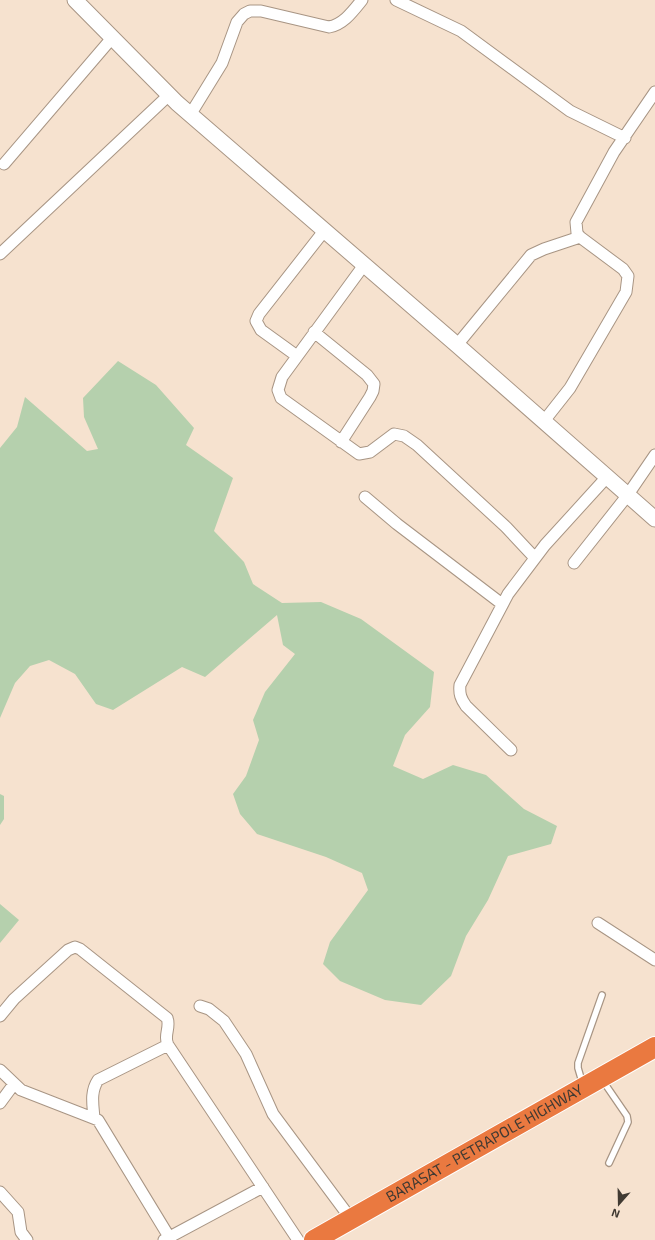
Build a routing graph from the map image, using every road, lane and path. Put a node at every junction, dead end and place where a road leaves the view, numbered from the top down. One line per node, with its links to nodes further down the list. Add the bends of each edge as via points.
1 (75, 0): 4 (street)
2 (362, 0): 7 (street, via 342,22 329,27 260,11 244,14 237,22 222,63)
3 (396, 0): 8 (street, via 461,31 570,111)
4 (112, 38): 6 (street); 9 (street)
5 (655, 92): 8 (street)
6 (169, 95): 7 (street); 12 (street)
7 (190, 115): 10 (street)
8 (625, 138): 11 (street, via 605,168 576,222)
9 (4, 164)
10 (324, 231): 13 (street); 16 (street, via 257,317 261,330)
11 (580, 237): 15 (street, via 531,255); 17 (street, via 623,269 628,276 628,284 626,292 574,382)
12 (0, 254)
13 (364, 265): 14 (street); 15 (street)
14 (314, 332): 16 (street); 18 (street, via 368,375 374,384 374,391)
15 (456, 345): 17 (street)
16 (297, 356): 18 (street, via 279,383 281,398)
17 (544, 421): 20 (street)
18 (341, 442): 24 (street, via 354,452 364,454 394,434 404,436 454,477)
19 (655, 455): 21 (street)
20 (606, 478): 21 (street); 24 (street, via 570,515)
21 (627, 496): 23 (street); 25 (street)
22 (365, 497): 26 (street)
23 (655, 520)
24 (536, 558): 26 (street)
25 (574, 563)
26 (502, 604): 27 (street, via 460,685 459,692 466,706)
27 (511, 750)
28 (598, 923): 29 (street)
29 (655, 960)
30 (602, 995): 36 (lane, via 578,1063 578,1068)
31 (200, 1006): 43 (street, via 209,1009 224,1021 246,1054 273,1114)
32 (0, 1016): 33 (street, via 37,976 75,947 167,1018)
33 (168, 1045): 39 (street, via 98,1080 92,1098); 41 (street)
34 (655, 1047): 36 (highway, BARASAT - PETRAPOLE HIGHWAY)
35 (0, 1070): 37 (street)
36 (592, 1082): 40 (lane, via 628,1116 628,1122); 43 (highway, BARASAT - PETRAPOLE HIGHWAY)
37 (14, 1084): 38 (street); 39 (street, via 21,1090)
38 (0, 1103)
39 (94, 1118): 44 (street, via 103,1126)
40 (610, 1163)
41 (263, 1186): 44 (street); 45 (street)
42 (0, 1192): 46 (street, via 18,1212 21,1232)
43 (352, 1219): 45 (highway, BARASAT - PETRAPOLE HIGHWAY)
44 (168, 1239)
45 (299, 1239)
46 (27, 1240)

